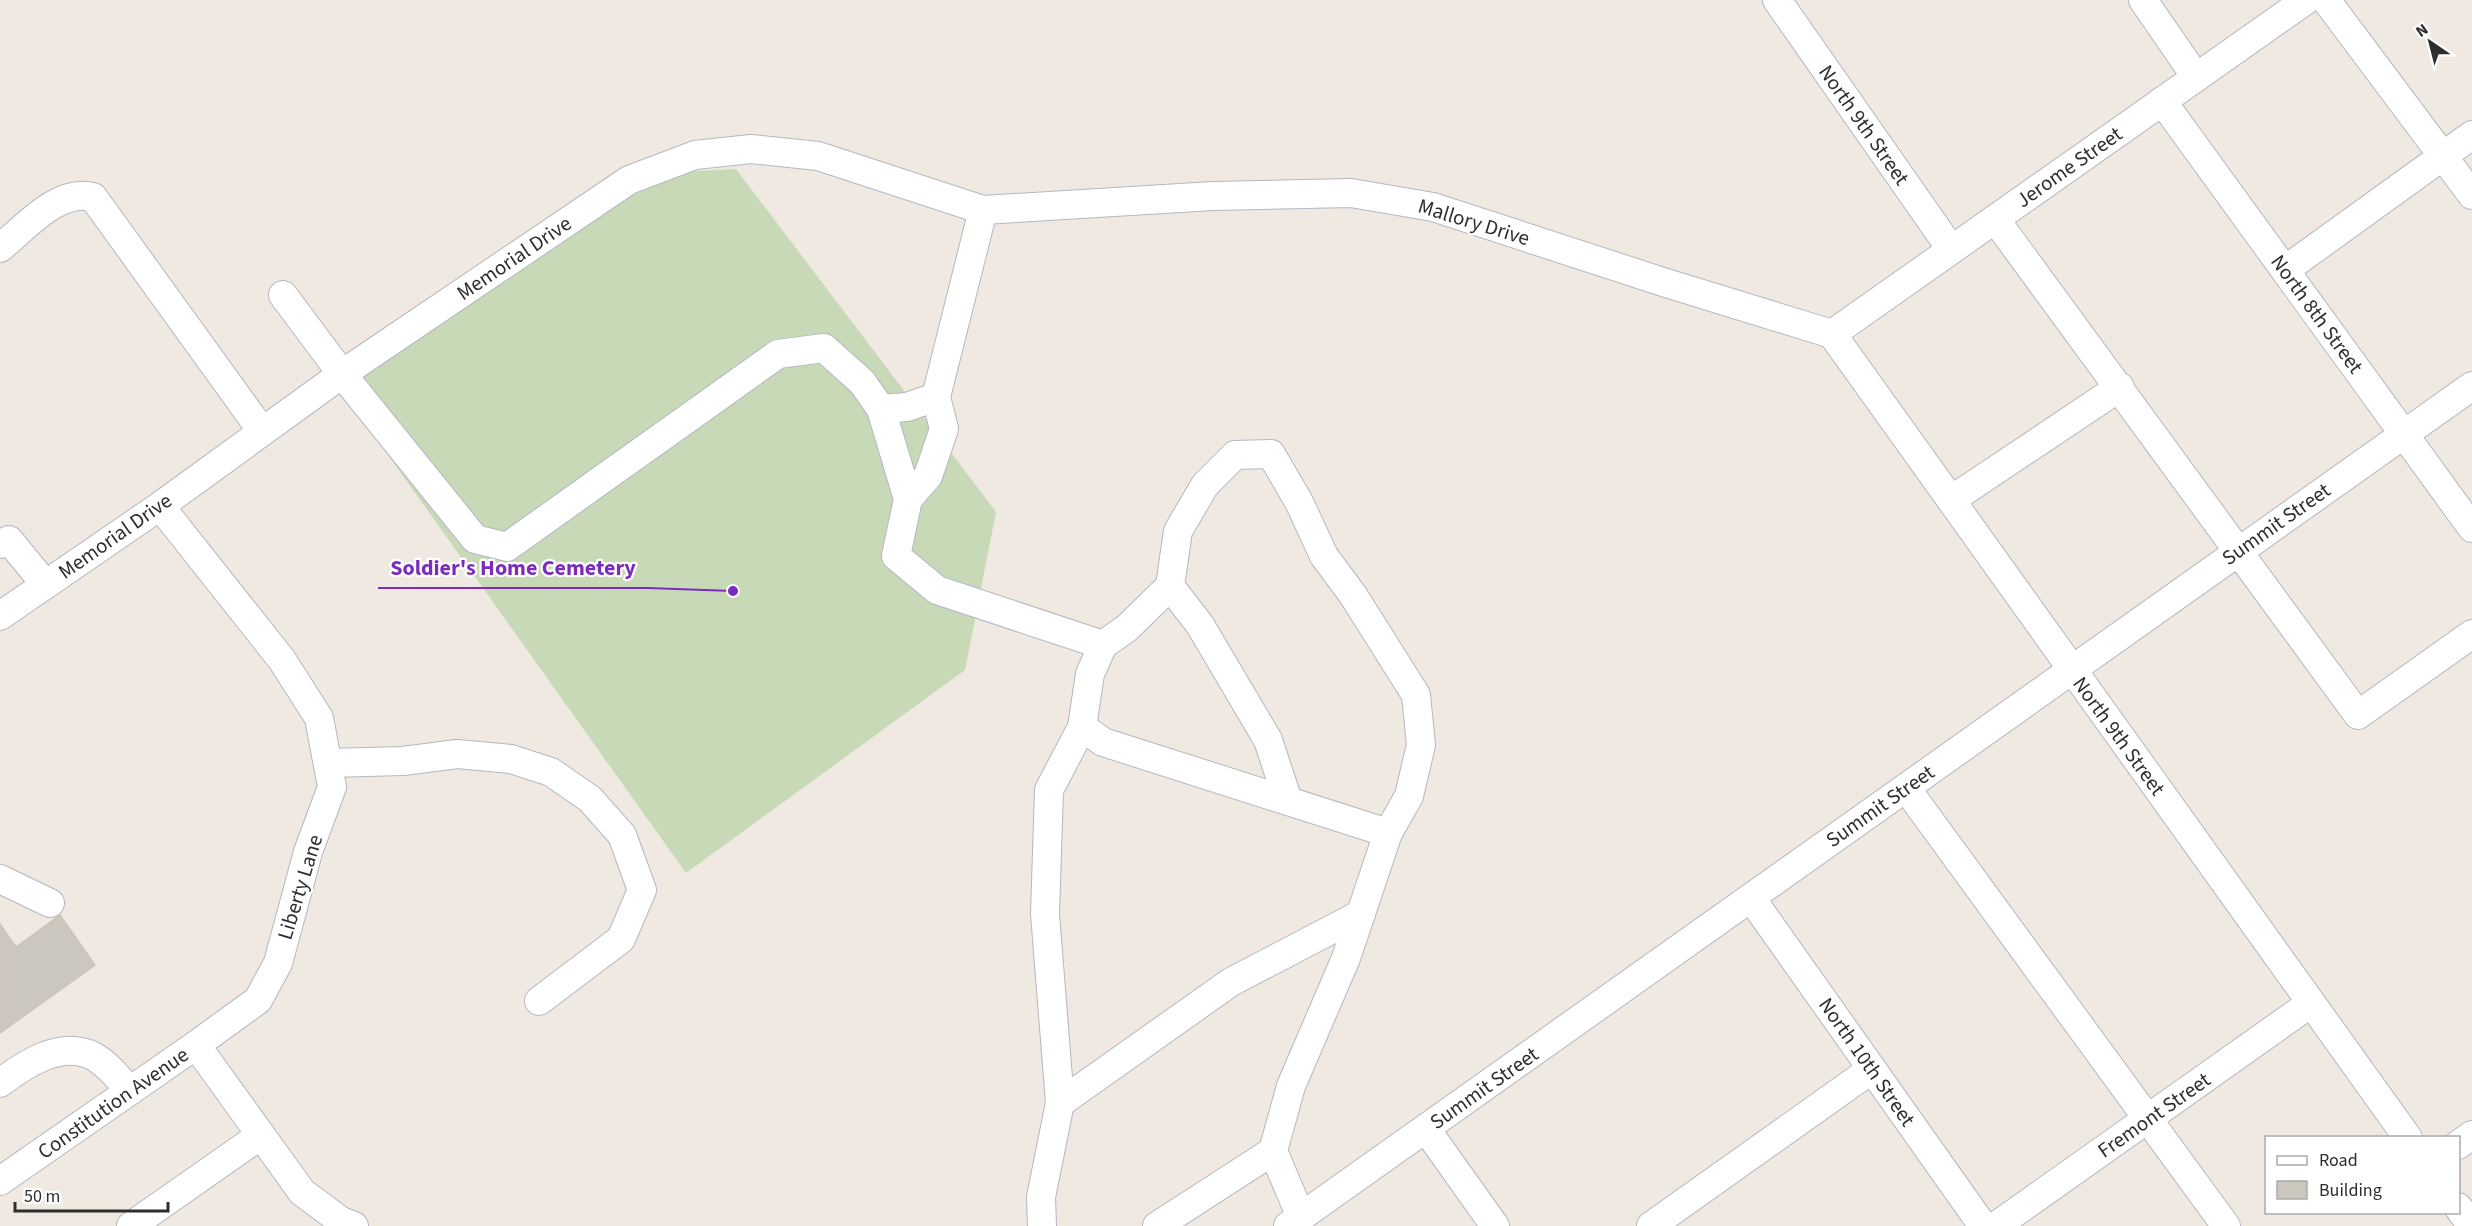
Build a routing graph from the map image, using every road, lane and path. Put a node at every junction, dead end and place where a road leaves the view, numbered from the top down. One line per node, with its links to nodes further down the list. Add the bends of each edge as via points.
1 (1777, 0): 14 (street, North 9th Street)
2 (2143, 0): 5 (street)
3 (2306, 0): 5 (street, Jerome Street)
4 (2326, 0): 8 (street)
5 (2196, 77): 6 (street, Jerome Street)
6 (2162, 101): 12 (street, Jerome Street); 15 (street, North 8th Street)
7 (2472, 135): 8 (street)
8 (2443, 156): 9 (street); 15 (street)
9 (2472, 195)
10 (1102, 205): 11 (street, Memorial Drive); 17 (street, Mallory Drive, via 1213,196 1351,193 1433,207)
11 (983, 210): 18 (street, Memorial Drive, via 818,156 751,149 695,155 629,180); 21 (street)
12 (1995, 219): 14 (street, Jerome Street); 20 (street)
13 (0, 248): 23 (street, via 56,203 80,194 93,197)
14 (1951, 249): 17 (street, Jerome Street)
15 (2285, 270): 24 (street, North 8th Street)
16 (283, 295): 18 (street)
17 (1832, 334): 26 (street, North 9th Street)
18 (342, 374): 22 (street, via 475,539 507,547 778,354 824,348 862,382); 23 (street, Memorial Drive)
19 (2472, 386): 24 (street, Summit Street)
20 (2120, 387): 26 (street); 30 (street)
21 (936, 397): 22 (street, via 907,407); 25 (street, via 944,429 928,476)
22 (881, 409): 25 (street)
23 (262, 431): 27 (street, Memorial Drive)
24 (2404, 434): 28 (street, North 8th Street); 30 (street, Summit Street)
25 (908, 499): 35 (street, via 896,556 937,590)
26 (1951, 500): 36 (street, North 9th Street)
27 (160, 506): 31 (street, Memorial Drive); 38 (street, Liberty Lane, via 282,660 319,718)
28 (2472, 528)
29 (0, 544): 31 (street, via 9,540)
30 (2240, 550): 34 (street, via 2358,715); 36 (street, Summit Street)
31 (45, 584): 33 (street, Memorial Drive)
32 (1170, 586): 35 (street); 40 (street, via 1200,625 1268,740); 41 (street, via 1178,531 1205,485 1235,454 1271,454 1324,556 1416,695 1421,745 1409,796)
33 (0, 616)
34 (2472, 634)
35 (1103, 645): 37 (street, via 1090,674)
36 (2072, 671): 39 (street, Summit Street); 47 (street, North 9th Street)
37 (1082, 727): 40 (street, via 1103,742); 52 (street, via 1049,790 1045,914)
38 (329, 763): 46 (street, via 403,761 457,754 511,759 551,772 597,806 622,835 642,890 621,939); 48 (street, Liberty Lane, via 332,787 308,852 278,963 258,1000)
39 (1906, 788): 43 (street, Summit Street); 53 (street)
40 (1288, 801): 41 (street)
41 (1388, 833): 45 (street)
42 (0, 879): 44 (street)
43 (1751, 898): 49 (street, North 10th Street); 54 (street, Summit Street)
44 (50, 903)
45 (1361, 914): 52 (street, via 1232,982); 57 (street, via 1291,1086)
46 (539, 1000)
47 (2312, 1003): 53 (street, Fremont Street); 56 (street, North 9th Street)
48 (196, 1045): 51 (street, Constitution Avenue); 55 (street)
49 (1872, 1069): 66 (street); 67 (street, North 10th Street)
50 (0, 1083): 51 (street, via 42,1055 69,1051 92,1055)
51 (130, 1091): 58 (street, Constitution Avenue)
52 (1059, 1103): 63 (street, via 1041,1197)
53 (2148, 1119): 68 (street, Fremont Street); 69 (street)
54 (1426, 1129): 60 (street, Summit Street); 65 (street)
55 (261, 1135): 61 (street); 62 (street, via 302,1192)
56 (2407, 1136)
57 (1273, 1151): 60 (street); 64 (street)
58 (0, 1181)
59 (2460, 1210): 70 (street)
60 (1294, 1221)
61 (131, 1226)
62 (354, 1226)
63 (1042, 1226)
64 (1157, 1226)
65 (1495, 1226)
66 (1651, 1226)
67 (1983, 1226)
68 (1996, 1226)
69 (2226, 1226)
70 (2472, 1226)

